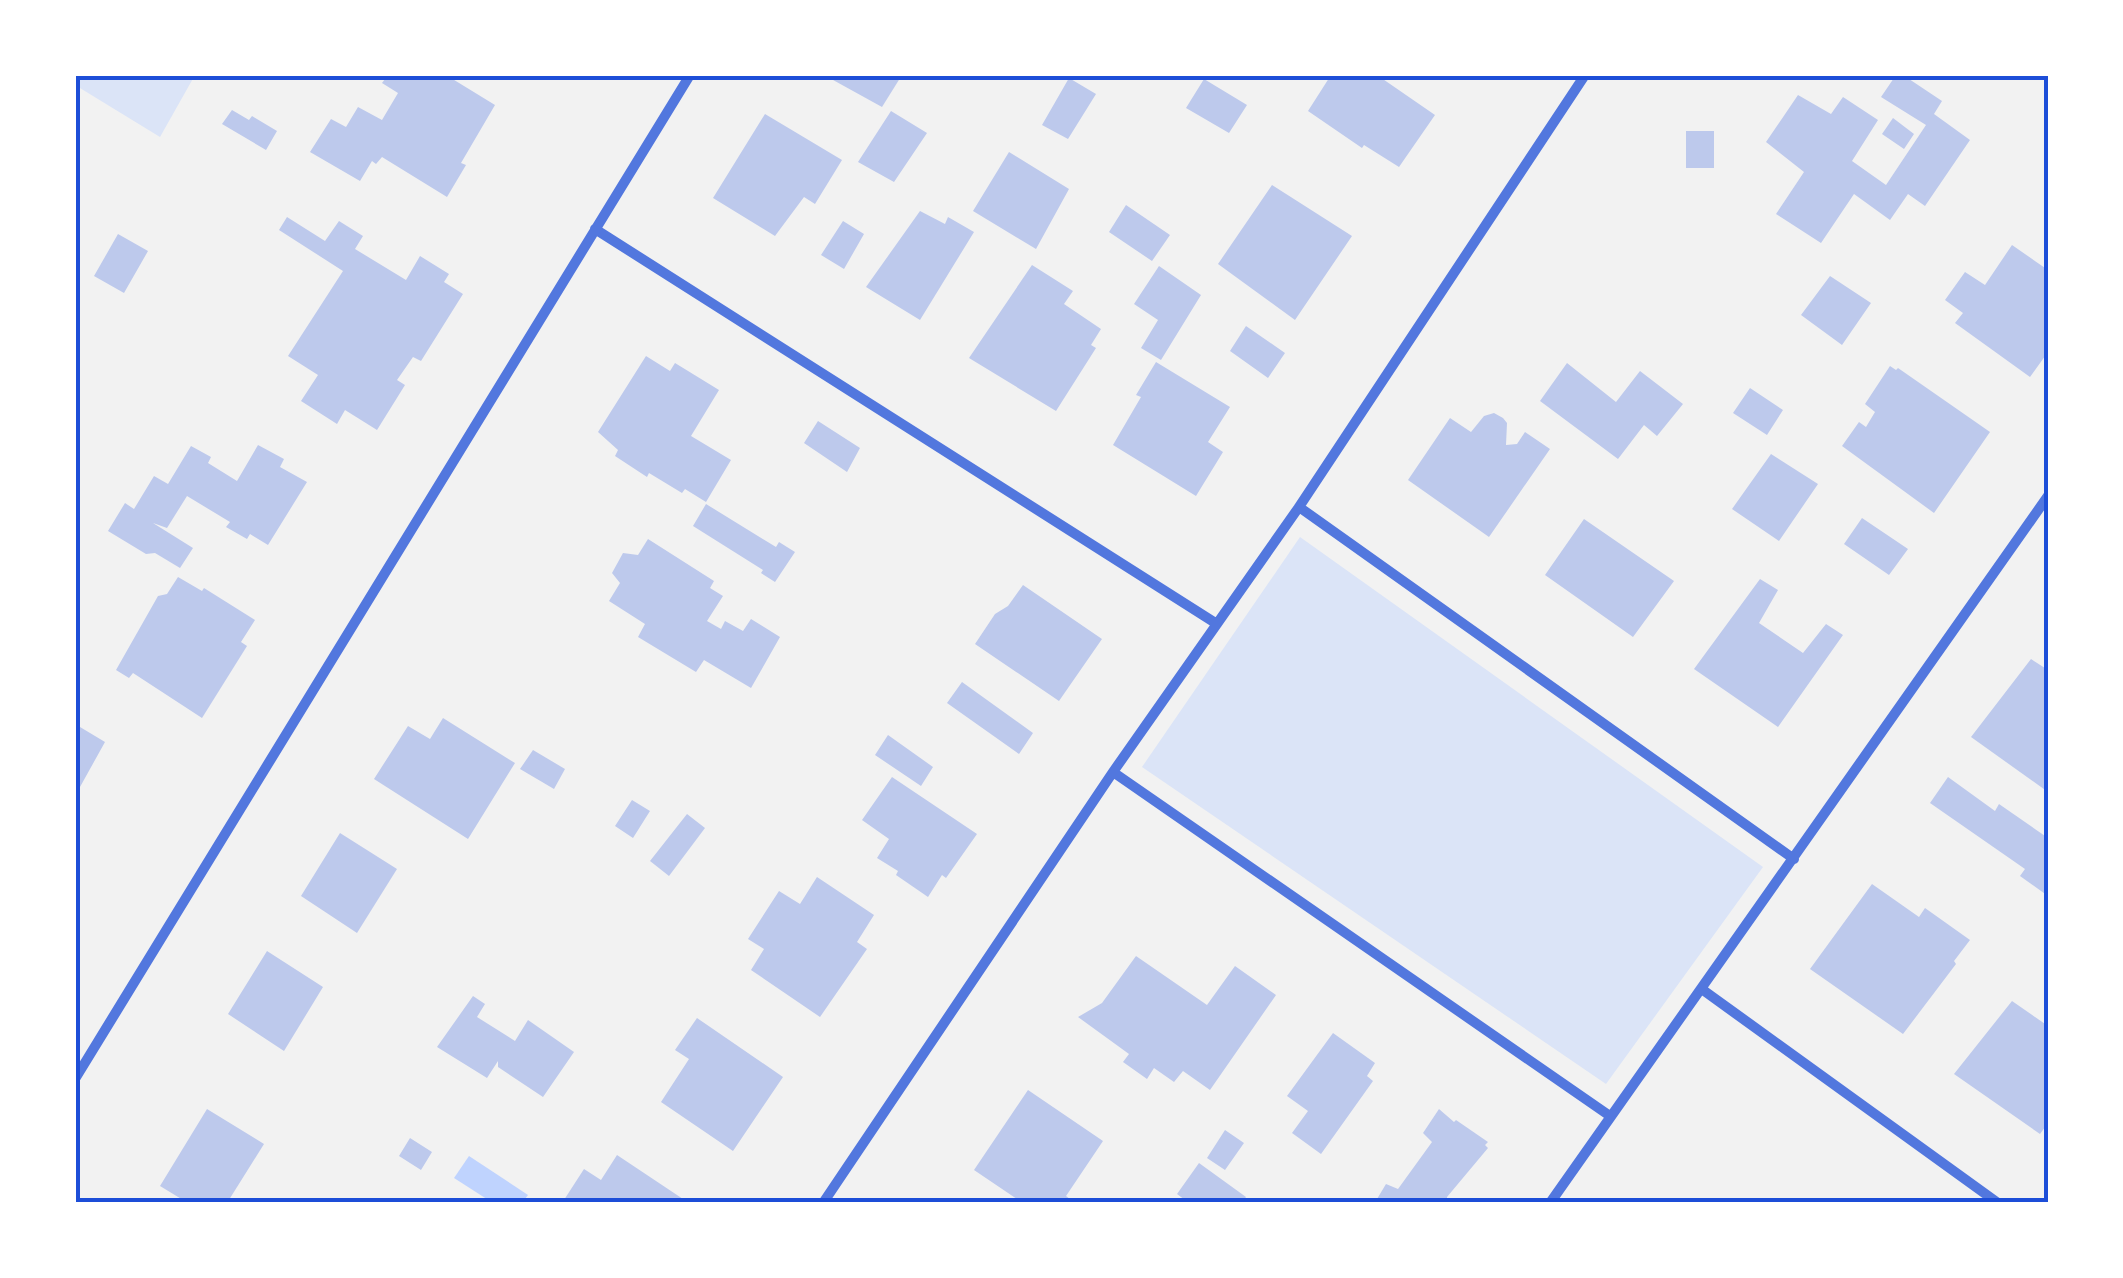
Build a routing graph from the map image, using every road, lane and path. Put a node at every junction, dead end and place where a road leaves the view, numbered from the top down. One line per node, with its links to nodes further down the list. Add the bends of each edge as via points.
1 (690, 75): 3 (street)
2 (1584, 75): 5 (street)
3 (595, 230): 6 (street); 10 (street)
4 (2048, 496): 8 (street)
5 (1299, 507): 6 (street); 8 (street)
6 (1217, 624): 7 (street)
7 (1114, 772): 11 (street); 12 (street)
8 (1794, 859): 9 (street)
9 (1703, 990): 11 (street); 14 (street)
10 (75, 1078)
11 (1610, 1116): 13 (street)
12 (823, 1203)
13 (1550, 1203)
14 (1998, 1203)

